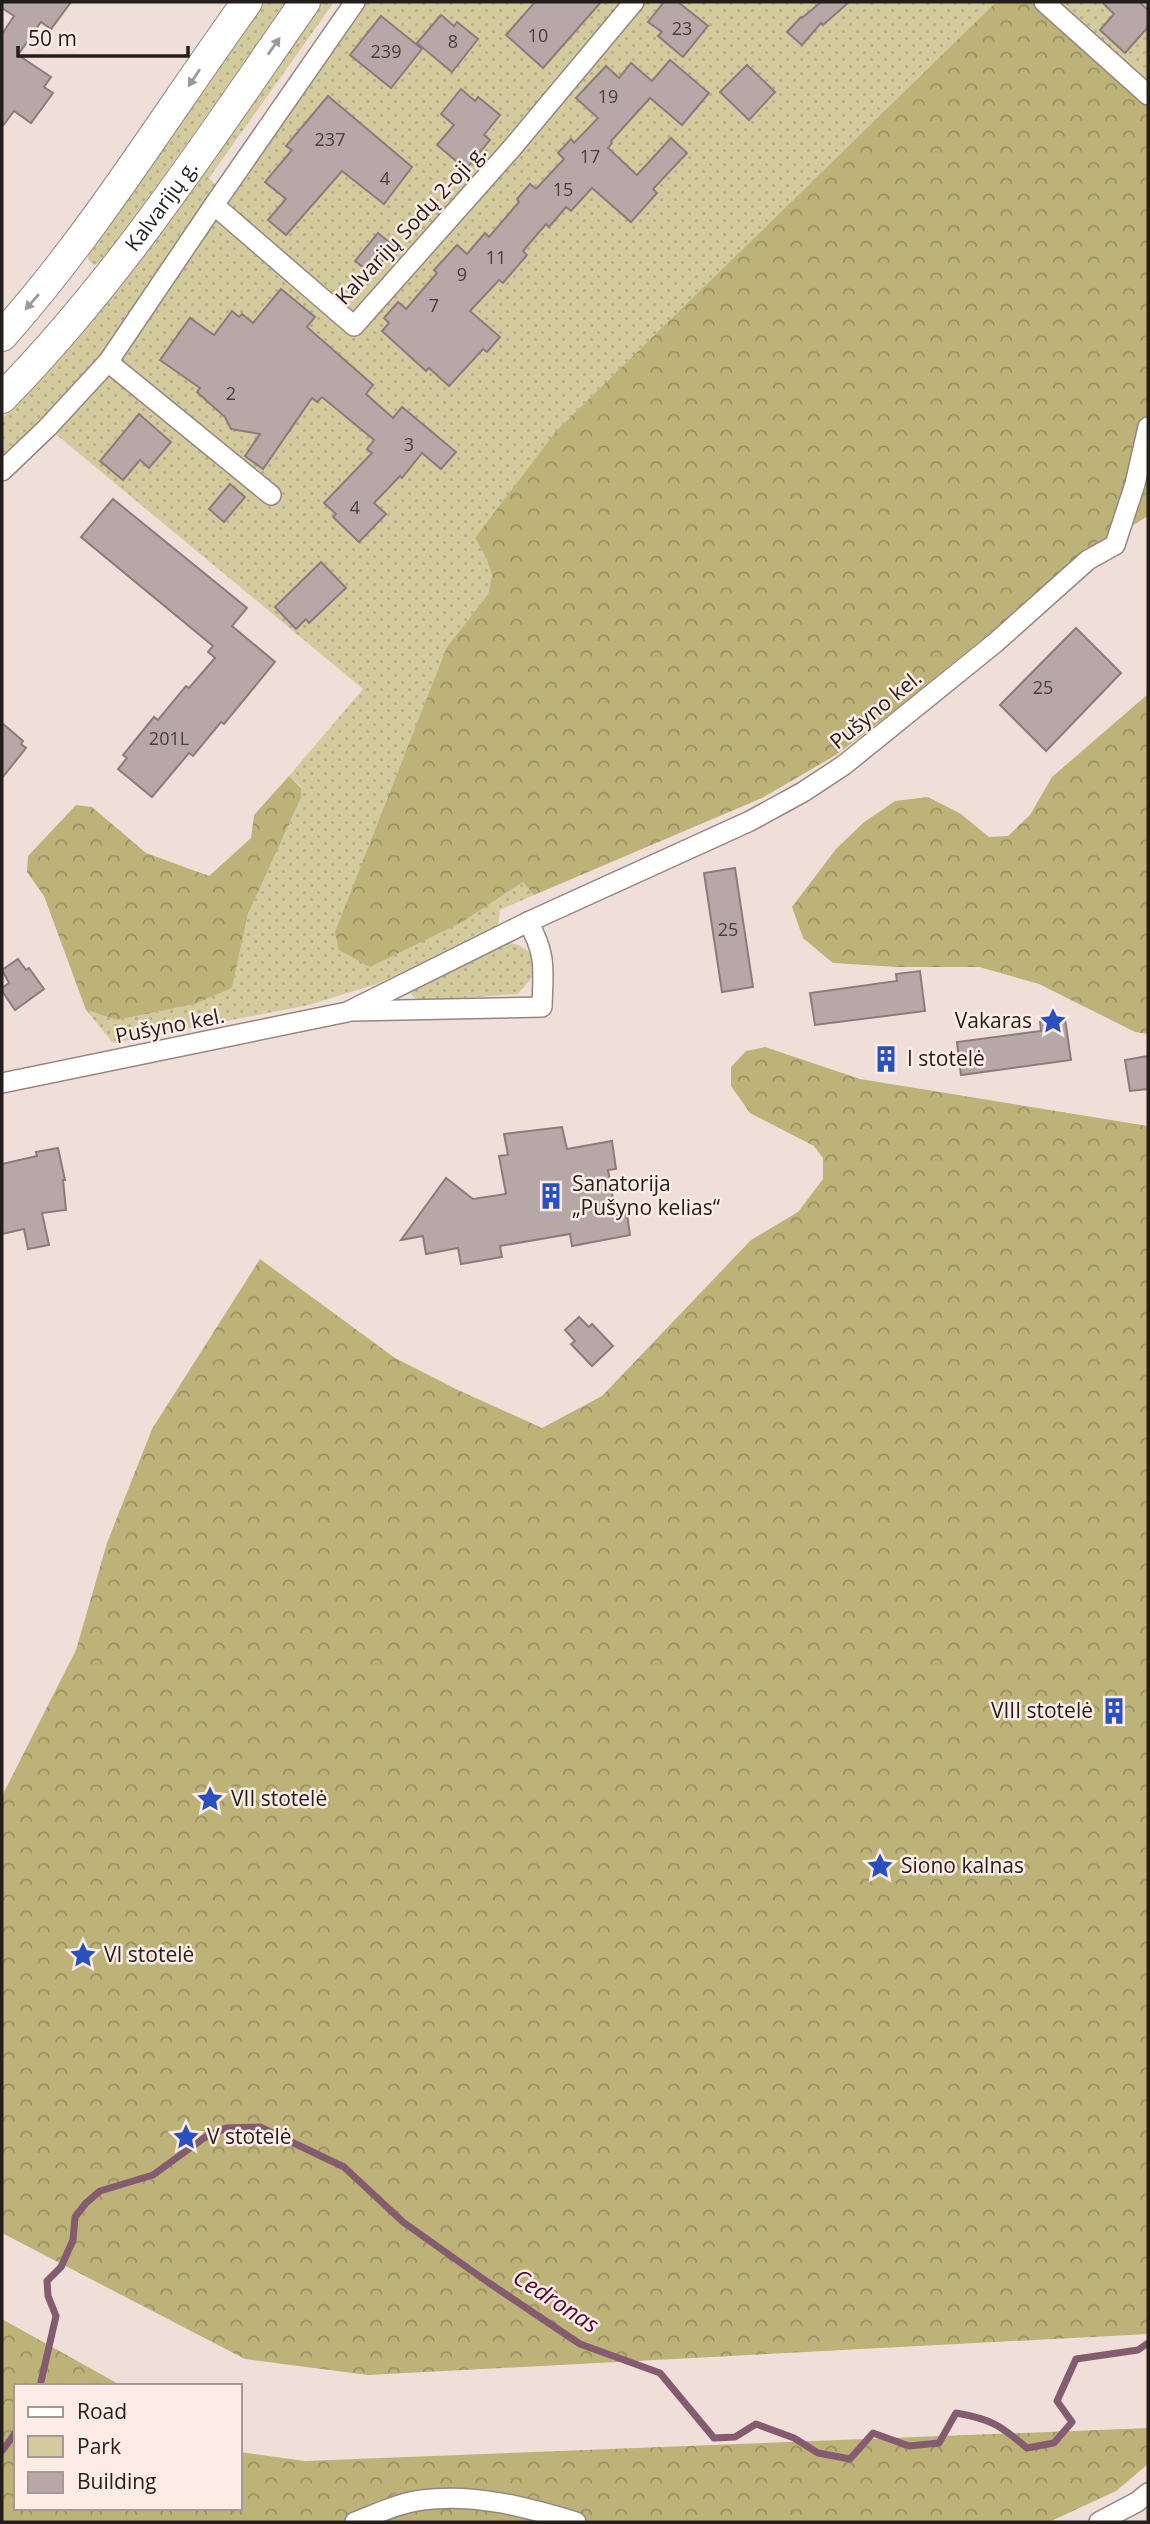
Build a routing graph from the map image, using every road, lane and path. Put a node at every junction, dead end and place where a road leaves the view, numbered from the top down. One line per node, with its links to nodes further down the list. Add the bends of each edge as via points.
1 (247, 2): 8 (main road, one-way to 8)
2 (305, 2): 9 (main road, Kalvarijų g., one-way to 2)
3 (355, 2): 7 (street)
4 (634, 2): 7 (street, Kalvarijų Sodų 2-oji g., via 354,326)
5 (1044, 2): 6 (street)
6 (1148, 95)
7 (214, 205): 11 (street)
8 (55, 273): 9 (main road); 10 (main road, one-way to 10)
9 (91, 300): 12 (main road, Kalvarijų g.)
10 (2, 336)
11 (108, 362): 14 (street); 15 (street)
12 (2, 398)
13 (1148, 427): 16 (street, Pušyno kel., via 1115,545 1088,560 844,765 750,821)
14 (2, 471)
15 (271, 495)
16 (528, 922): 17 (street, Pušyno kel.); 17 (street, Pušyno kel., via 543,957 542,1007)
17 (347, 1012): 18 (street, Pušyno kel.)
18 (2, 1083)
19 (1148, 2493): 22 (street)
20 (355, 2522): 21 (street, via 420,2501 471,2498)
21 (576, 2522)
22 (1098, 2522)

